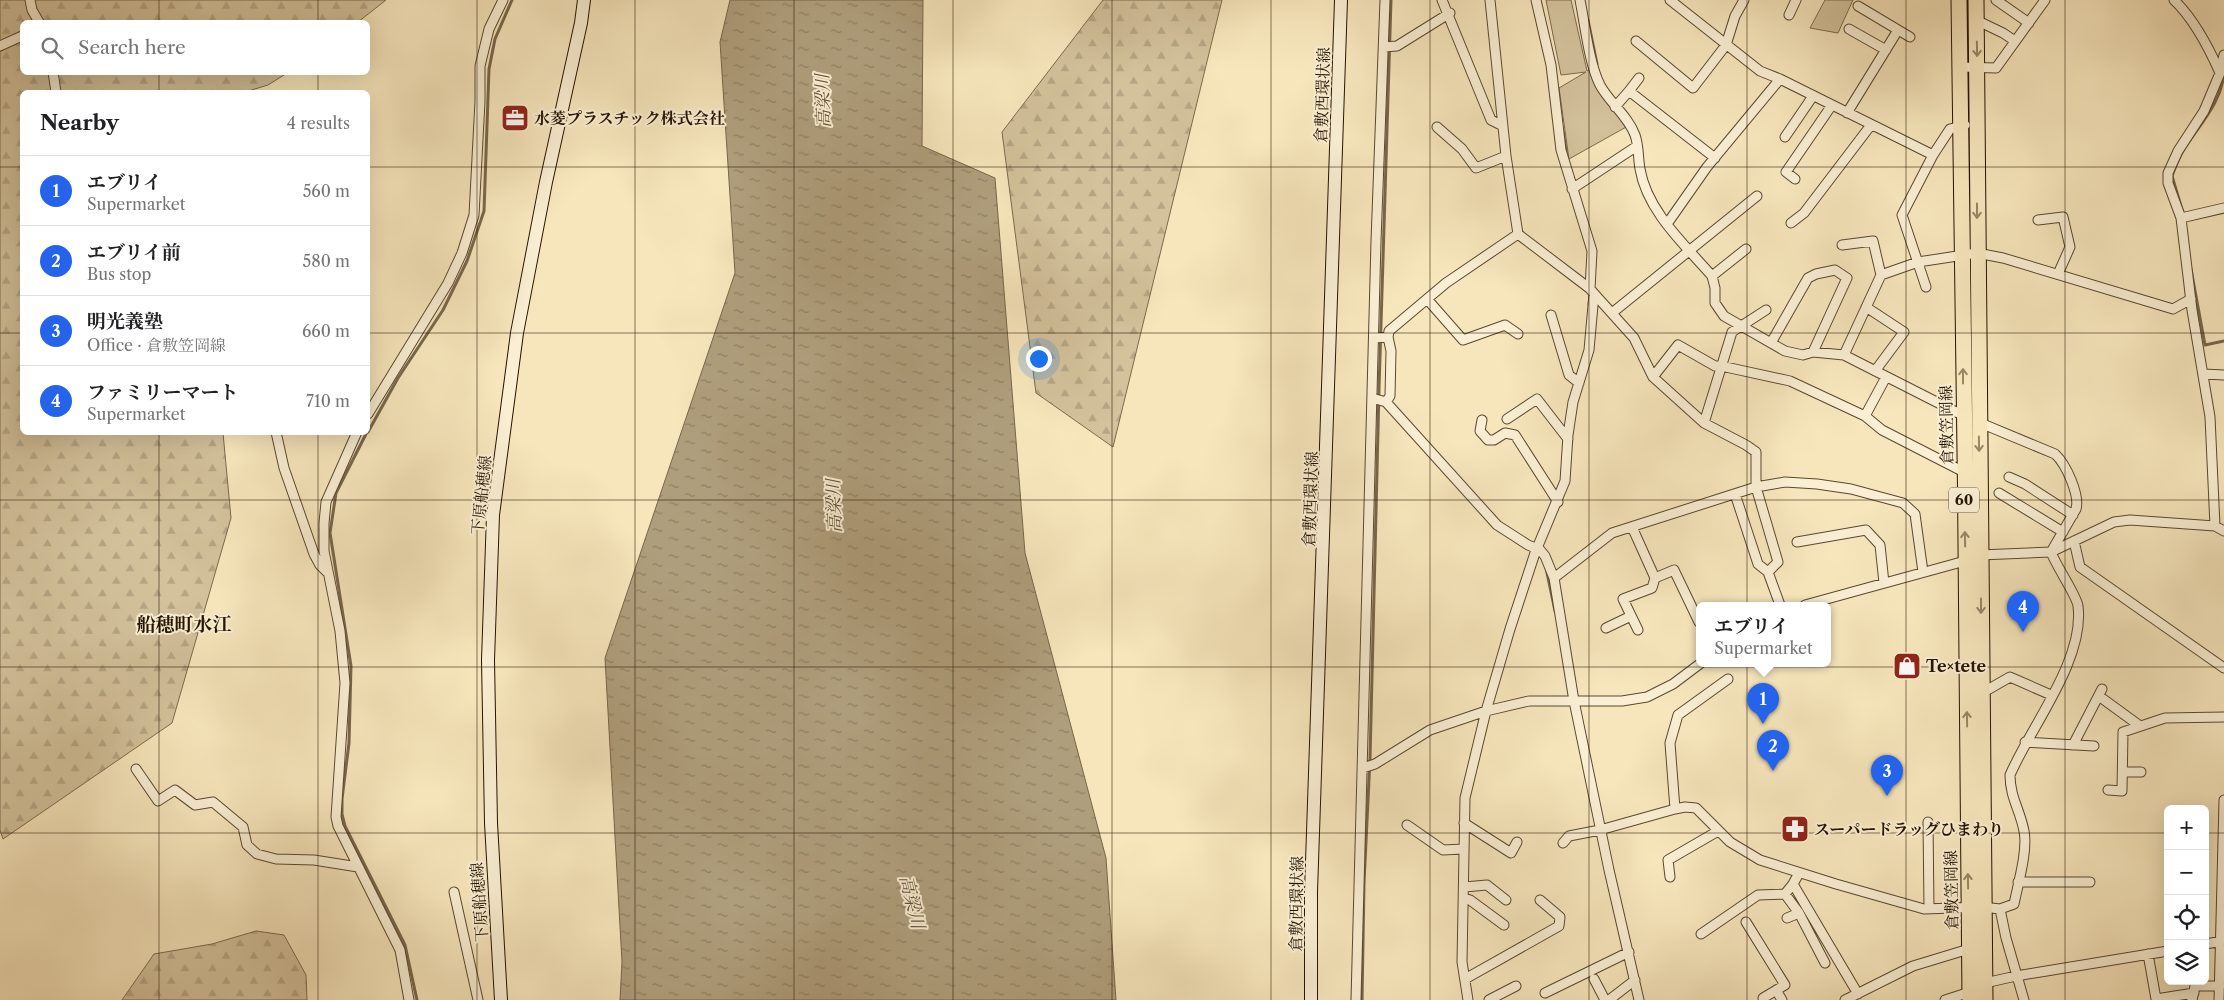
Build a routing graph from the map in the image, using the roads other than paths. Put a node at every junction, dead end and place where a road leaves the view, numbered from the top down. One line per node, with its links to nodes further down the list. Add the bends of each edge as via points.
1 (30, 0): 21 (street)
2 (503, 0): 96 (street, via 489,29 480,66 474,215 462,253 448,283)
3 (584, 0): 206 (main road, 下原船穂線, via 582,24 516,333 493,515 488,660 490,814)
4 (1341, 0): 207 (main road, 倉敷西環状線)
5 (1385, 0): 32 (street)
6 (1442, 0): 19 (street)
7 (1490, 0): 47 (street)
8 (1536, 0): 58 (street, via 1551,65 1562,150)
9 (1580, 0): 45 (street, via 1594,67 1600,84)
10 (1670, 0): 30 (street)
11 (1744, 0): 30 (street)
12 (1796, 0): 20 (street)
13 (1959, 0): 35 (main road, 倉敷笠岡線 / 60)
14 (1976, 0): 22 (main road, 倉敷笠岡線 / 60)
15 (1996, 0): 23 (street)
16 (2045, 0): 23 (street)
17 (2174, 0): 38 (street, via 2210,50)
18 (1858, 6): 25 (street)
19 (1450, 14): 32 (street); 47 (street, via 1491,120)
20 (1788, 15)
21 (37, 20)
22 (1976, 20): 29 (street); 36 (main road, 倉敷笠岡線 / 60, one-way to 36)
23 (2029, 23): 29 (street)
24 (1849, 29): 33 (street)
25 (1898, 30): 26 (street); 33 (street)
26 (1910, 36)
27 (20, 37): 31 (street)
28 (1636, 41): 30 (street, via 1693,88)
29 (2015, 42): 36 (street, via 1996,68)
30 (1726, 45): 40 (street, via 1760,71)
31 (0, 46)
32 (1387, 48): 84 (street)
33 (1886, 50): 46 (street)
34 (2224, 55): 38 (street)
35 (1960, 67): 36 (street); 49 (main road, 倉敷笠岡線 / 60)
36 (1977, 69): 50 (main road, 倉敷笠岡線 / 60)
37 (53, 75): 41 (street)
38 (2222, 75): 61 (street, via 2168,173 2168,183)
39 (1639, 78): 42 (street)
40 (1780, 79): 43 (street); 56 (street)
41 (56, 90)
42 (1629, 91): 45 (street); 56 (street)
43 (1814, 96): 44 (street); 52 (street)
44 (1832, 105): 46 (street); 57 (street, via 1786,172)
45 (1615, 107): 53 (street, via 1635,135)
46 (1848, 113): 48 (street)
47 (1501, 125): 55 (street)
48 (1871, 125): 54 (street); 63 (street, via 1804,213)
49 (1961, 125): 50 (street); 54 (street, via 1950,129); 69 (main road, 倉敷笠岡線 / 60)
50 (1977, 126): 69 (main road, 倉敷笠岡線 / 60, one-way to 69)
51 (1437, 127): 55 (street, via 1462,149 1476,168)
52 (1785, 137)
53 (1637, 146): 58 (street); 64 (street, via 1639,168 1648,194)
54 (1932, 155): 70 (street, via 1902,214)
55 (1506, 156): 65 (street)
56 (1715, 158): 64 (street)
57 (1795, 179)
58 (1574, 188): 75 (street, via 1592,251)
59 (1756, 196): 68 (street)
60 (2224, 208): 61 (street)
61 (2181, 218): 77 (street)
62 (2038, 220): 71 (street, via 2063,217 2070,247)
63 (1791, 222)
64 (1667, 224): 68 (street)
65 (1518, 234): 75 (street); 76 (street)
66 (1842, 245): 72 (street, via 1873,241)
67 (1746, 249): 73 (street)
68 (1689, 250): 73 (street); 80 (street)
69 (1970, 254): 70 (street); 71 (street, via 2004,258); 98 (main road, 倉敷笠岡線 / 60, one-way to 69); 101 (main road, 倉敷笠岡線 / 60)
70 (1918, 262): 72 (street); 74 (street)
71 (2058, 274): 77 (street, via 2173,309)
72 (1880, 275): 78 (street)
73 (1712, 276): 82 (street, via 1715,304 1724,316)
74 (1926, 287)
75 (1591, 291): 80 (street); 94 (street, via 1590,350)
76 (1427, 299): 83 (street, via 1463,340 1506,325); 84 (street)
77 (2191, 299): 90 (street)
78 (1866, 307): 87 (street); 89 (street, via 1904,332)
79 (1766, 310): 82 (street)
80 (1612, 313): 93 (street, via 1634,338)
81 (1551, 315): 94 (street, via 1570,375)
82 (1740, 326): 85 (street); 88 (street, via 1732,332)
83 (1518, 334)
84 (1381, 338): 95 (street); 95 (street, via 1391,351 1390,396)
85 (1771, 343): 86 (street, via 1785,351 1803,355); 86 (street, via 1808,278 1835,270 1847,278)
86 (1813, 352): 87 (street)
87 (1844, 355): 89 (street)
88 (1721, 366): 93 (street, via 1715,366 1678,345); 97 (street, via 1790,381); 102 (street)
89 (1876, 371): 92 (street)
90 (2203, 374): 91 (street); 113 (street, via 2210,417)
91 (2224, 375)
92 (1886, 376): 97 (street); 98 (street)
93 (1653, 377): 102 (street)
94 (1577, 382): 105 (street)
95 (1379, 399): 119 (street, via 1497,524); 149 (street)
96 (370, 411)
97 (1865, 416): 106 (street, via 1882,430)
98 (1963, 416): 101 (street); 106 (main road, 倉敷笠岡線 / 60)
99 (1507, 419): 105 (street, via 1537,399)
100 (1482, 420): 111 (street, via 1480,431 1488,440 1505,433 1515,435)
101 (1979, 422): 112 (street, via 2055,454 2062,461 2078,501); 121 (main road, 倉敷笠岡線 / 60, one-way to 121)
102 (1704, 423): 108 (street, via 1756,452)
103 (277, 435): 123 (street, via 284,468 314,554)
104 (356, 435): 123 (street, via 326,502 324,550)
105 (1567, 438): 111 (street, via 1565,481)
106 (1964, 472): 122 (main road, 倉敷笠岡線 / 60, one-way to 106)
107 (2009, 477): 112 (street)
108 (1756, 487): 110 (street); 124 (street, via 1778,562); 125 (street, via 1785,482 1817,484 1903,503 1915,514)
109 (1999, 493): 116 (street)
110 (1735, 494): 114 (street); 124 (street, via 1758,564)
111 (1556, 500): 119 (street)
112 (2073, 515): 116 (street)
113 (2215, 526): 115 (street); 117 (street, via 2130,520 2114,522)
114 (1632, 527): 126 (street, via 1612,533); 127 (street)
115 (2224, 531)
116 (2063, 532): 120 (street)
117 (2074, 541): 120 (street); 136 (street, via 2080,567)
118 (1797, 542): 128 (street, via 1866,530 1880,545)
119 (1538, 549): 126 (street, via 1545,556); 143 (street)
120 (2051, 552): 121 (street); 140 (street, via 2078,605 2076,640 2069,663)
121 (1980, 555): 122 (street); 139 (main road, 倉敷笠岡線 / 60, one-way to 139)
122 (1965, 561): 125 (street); 176 (main road, 倉敷笠岡線 / 60, one-way to 122)
123 (327, 572): 164 (street, via 340,631 345,683 336,817)
124 (1768, 572): 129 (street)
125 (1923, 572): 128 (street)
126 (1554, 578): 142 (street)
127 (1655, 578): 131 (street, via 1652,588 1623,599); 132 (street, via 1674,570)
128 (1884, 583): 130 (street)
129 (1779, 602)
130 (1816, 602)
131 (1631, 616): 133 (street); 134 (street)
132 (1696, 616)
133 (1606, 628)
134 (1638, 630)
135 (1696, 667): 142 (street, via 1674,684 1647,697 1622,701)
136 (2224, 668)
137 (1728, 679): 155 (street, via 1678,715 1670,743)
138 (2102, 688): 147 (street)
139 (1982, 693): 140 (street, via 2010,677); 176 (main road, 倉敷笠岡線 / 60)
140 (2051, 695): 146 (street)
141 (2103, 699): 145 (street)
142 (1572, 701): 143 (street, via 1530,701); 159 (street)
143 (1486, 711): 149 (street, via 1430,730); 156 (street, via 1465,798)
144 (2224, 717): 145 (street, via 2165,718)
145 (2140, 726): 151 (street, via 2124,732)
146 (2025, 742): 147 (street); 167 (street, via 2010,775 2010,789 2024,832)
147 (2073, 744): 148 (street)
148 (2094, 746)
149 (1367, 767): 208 (street)
150 (136, 769): 164 (street, via 158,801 175,790 196,805 213,802 243,827 247,845 257,854 276,859 314,860)
151 (2123, 772): 152 (street); 153 (street, via 2122,791)
152 (2141, 772)
153 (2108, 790)
154 (2224, 800): 184 (street)
155 (1675, 809): 159 (street); 160 (street, via 1696,808)
156 (1464, 822): 161 (street, via 1511,853); 163 (street)
157 (1928, 822): 177 (street)
158 (1407, 825): 163 (street, via 1444,850)
159 (1598, 830): 162 (street, via 1569,836); 188 (street)
160 (1718, 830): 165 (street, via 1730,842 1760,860); 166 (street, via 1668,860)
161 (1517, 842)
162 (1563, 842)
163 (1464, 849): 170 (street)
164 (358, 867): 204 (street, via 400,950)
165 (1799, 873): 169 (street); 177 (street)
166 (1670, 876)
167 (2018, 882): 168 (street); 178 (street, via 2014,904)
168 (2090, 882)
169 (1793, 884): 172 (street); 200 (street)
170 (1464, 887): 173 (street); 174 (street, via 1487,885)
171 (454, 892): 205 (street)
172 (1785, 894): 179 (street); 183 (street, via 1758,895)
173 (1464, 898): 182 (street); 192 (street)
174 (1506, 900)
175 (1540, 900): 192 (street, via 1560,917 1559,926)
176 (1976, 908): 177 (street); 178 (street); 186 (main road, 倉敷笠岡線 / 60); 195 (main road, 倉敷笠岡線 / 60)
177 (1929, 909)
178 (2000, 909): 191 (street)
179 (1799, 913): 180 (street); 190 (street)
180 (1787, 918)
181 (1746, 922): 198 (street, via 1785,984)
182 (1504, 925)
183 (1701, 934)
184 (2222, 941): 185 (street); 197 (street)
185 (2209, 943)
186 (1969, 949): 200 (street, via 1913,966); 201 (main road, 倉敷笠岡線 / 60)
187 (2164, 951): 189 (street)
188 (1627, 953): 194 (street); 199 (street)
189 (2148, 954): 191 (street); 202 (street, via 2156,999)
190 (1825, 963)
191 (2016, 976): 195 (street); 218 (street)
192 (1465, 978): 209 (street)
193 (1594, 978): 211 (street)
194 (1635, 980): 212 (street); 213 (street)
195 (1985, 984): 201 (street); 217 (main road, 倉敷笠岡線 / 60)
196 (1516, 986): 210 (street)
197 (2220, 986): 202 (street, via 2195,986); 219 (street)
198 (1776, 990): 203 (street); 214 (street)
199 (1545, 993)
200 (1858, 994): 215 (street)
201 (1970, 996): 216 (street)
202 (2193, 997)
203 (1763, 998)
204 (409, 1000)
205 (478, 1000)
206 (501, 1000)
207 (1311, 1000)
208 (1356, 1000)
209 (1468, 1000)
210 (1489, 1000)
211 (1605, 1000)
212 (1609, 1000)
213 (1639, 1000)
214 (1782, 1000)
215 (1845, 1000)
216 (1945, 1000)
217 (1985, 1000)
218 (2024, 1000)
219 (2220, 1000)

